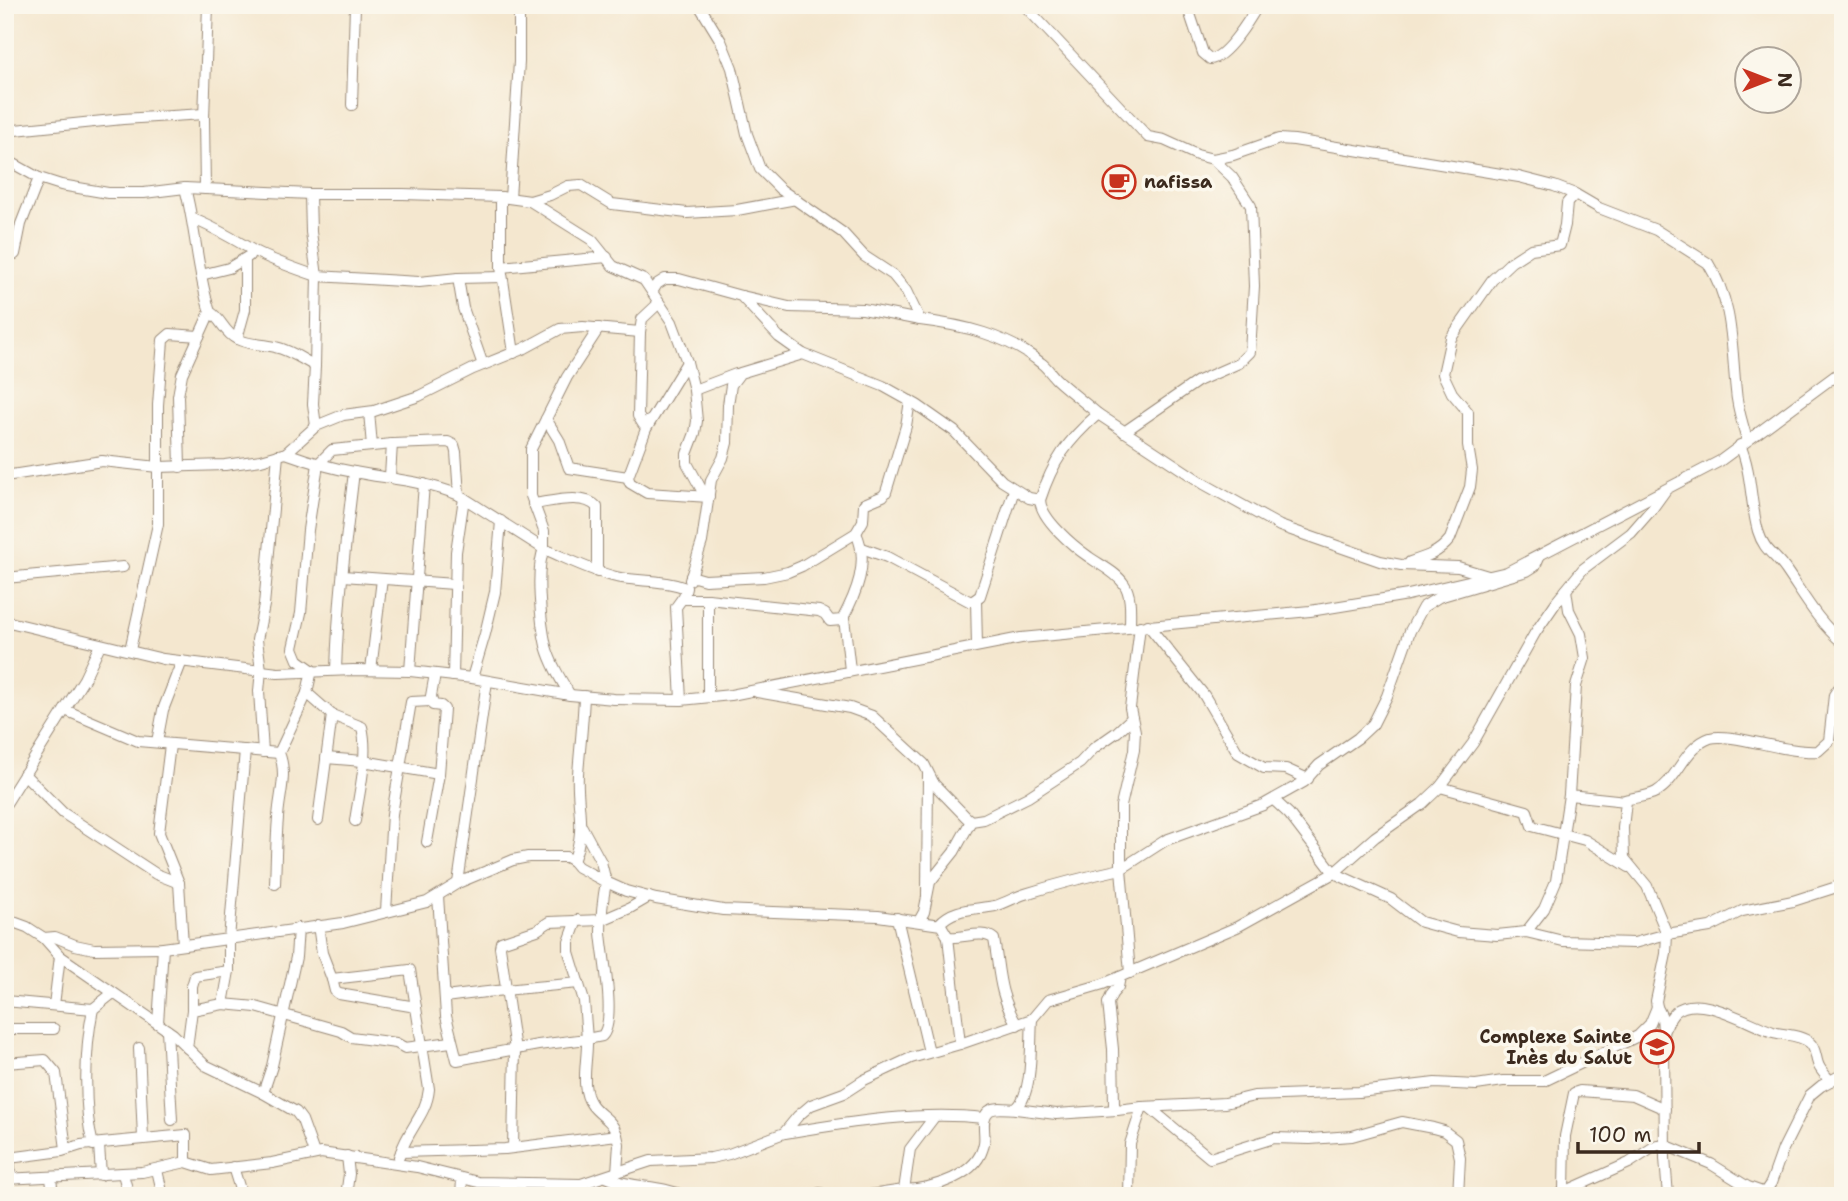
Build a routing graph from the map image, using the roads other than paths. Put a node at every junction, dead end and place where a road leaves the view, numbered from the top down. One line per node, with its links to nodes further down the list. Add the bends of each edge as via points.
1 (208, 5): 9 (street)
2 (355, 5): 8 (street)
3 (519, 5): 18 (street, via 519,62)
4 (699, 5): 19 (street, via 732,68 760,169)
5 (1024, 5): 12 (street, via 1148,137)
6 (1187, 5): 7 (street, via 1203,53 1210,59 1219,57)
7 (1258, 5)
8 (352, 105)
9 (204, 114): 10 (street); 15 (street)
10 (5, 131)
11 (5, 159): 13 (street)
12 (1213, 159): 17 (street, via 1279,139 1294,140 1519,177); 53 (street, via 1251,205 1254,286 1250,352)
13 (38, 178): 14 (street, via 108,193); 23 (street)
14 (185, 188): 15 (street); 21 (street)
15 (205, 189): 16 (street)
16 (310, 194): 18 (street); 28 (street)
17 (1575, 194): 54 (street, via 1656,230 1708,263 1731,324); 77 (street, via 1567,203 1560,245 1531,249 1511,262 1492,280 1451,338 1443,374 1468,412 1470,487 1444,546)
18 (505, 198): 20 (street); 26 (street)
19 (796, 199): 20 (street, via 737,210 676,213 612,204 581,184); 34 (street, via 893,275)
20 (530, 201): 24 (street, via 592,240)
21 (193, 219): 22 (street); 27 (street)
22 (255, 251): 25 (street); 28 (street)
23 (15, 254)
24 (607, 257): 26 (street); 30 (street, via 613,266 644,280)
25 (245, 260): 27 (street); 38 (street, via 244,310)
26 (501, 272): 29 (street); 39 (street)
27 (201, 275): 33 (street)
28 (317, 276): 29 (street, via 419,282); 43 (street)
29 (458, 278): 42 (street)
30 (652, 292): 31 (street, via 665,279 679,279); 32 (street)
31 (741, 296): 34 (street, via 789,307 863,309); 40 (street, via 779,337)
32 (659, 303): 36 (street, via 642,319); 41 (street, via 672,322)
33 (210, 312): 37 (street); 38 (street)
34 (920, 320): 49 (street, via 973,330 1015,347 1042,363)
35 (599, 328): 36 (street); 39 (street, via 560,329); 50 (street)
36 (640, 332): 51 (street, via 638,416 643,424)
37 (199, 336): 59 (street, via 170,334 163,340); 60 (street, via 178,396)
38 (237, 339): 43 (street, via 286,350)
39 (514, 353): 42 (street)
40 (803, 354): 45 (street); 47 (street)
41 (687, 362): 46 (street); 51 (street)
42 (483, 365): 48 (street, via 419,396)
43 (315, 366): 52 (street)
44 (1843, 370): 54 (street)
45 (740, 373): 46 (street); 69 (street, via 731,385 723,458)
46 (694, 390): 69 (street, via 697,421 687,458)
47 (910, 401): 66 (street, via 954,431); 73 (street, via 886,492 864,504 863,522)
48 (369, 412): 52 (street, via 343,415); 56 (street)
49 (1098, 414): 53 (street); 70 (street, via 1065,447)
50 (546, 419): 64 (street, via 569,468); 71 (street, via 531,449)
51 (652, 420): 64 (street)
52 (316, 426): 57 (street)
53 (1124, 432): 77 (street, via 1280,526)
54 (1743, 443): 67 (street); 95 (street, via 1765,549)
55 (393, 444): 56 (street); 63 (street); 68 (street, via 454,445)
56 (372, 446): 58 (street, via 332,450)
57 (282, 454): 58 (street); 60 (street, via 225,465); 100 (street, via 257,640)
58 (318, 464): 61 (street); 101 (street, via 293,648 298,660)
59 (159, 467): 60 (street); 62 (street, via 102,461); 98 (street, via 158,524)
60 (180, 467)
61 (354, 472): 63 (street); 80 (street)
62 (5, 476)
63 (390, 476): 65 (street)
64 (628, 477): 69 (street, via 642,491)
65 (424, 484): 68 (street); 85 (street)
66 (1014, 490): 70 (street); 91 (street)
67 (1665, 491): 76 (street); 88 (street, via 1631,533 1583,569)
68 (462, 496): 72 (street); 86 (street)
69 (707, 496): 81 (street, via 702,542)
70 (1040, 500): 94 (street, via 1051,523 1125,585)
71 (533, 504): 75 (street, via 544,531); 79 (street, via 593,502 597,507)
72 (501, 521): 75 (street); 108 (street, via 495,592)
73 (856, 533): 74 (street); 81 (street, via 788,572 705,580)
74 (862, 548): 91 (street, via 969,601); 92 (street, via 861,573)
75 (544, 549): 79 (street); 113 (street, via 539,581 546,646)
76 (1539, 557): 82 (street); 132 (street, via 1527,571 1439,597 1423,607 1373,724 1319,765)
77 (1401, 565): 82 (street, via 1458,567)
78 (123, 568): 83 (street)
79 (597, 572): 87 (street)
80 (343, 576): 84 (street); 102 (street)
81 (691, 576): 87 (street)
82 (1488, 576): 94 (street, via 1310,611)
83 (5, 578)
84 (382, 579): 85 (street); 103 (street)
85 (417, 582): 86 (street); 105 (street)
86 (454, 584): 107 (street)
87 (686, 588): 89 (street)
88 (1566, 590): 133 (street, via 1535,633 1473,743); 134 (street, via 1585,658 1576,686)
89 (682, 598): 90 (street); 116 (street, via 676,607)
90 (708, 599): 92 (street, via 819,611 832,621); 115 (street)
91 (976, 600): 97 (street)
92 (844, 618): 104 (street)
93 (5, 621): 96 (street)
94 (1140, 626): 97 (street); 120 (street); 132 (street, via 1204,695 1238,753 1264,768 1286,769)
95 (1843, 643)
96 (100, 645): 98 (street); 118 (street)
97 (977, 646): 104 (street)
98 (130, 650): 99 (street)
99 (182, 661): 100 (street); 121 (street, via 163,710)
100 (261, 670): 101 (street); 124 (street)
101 (312, 670): 102 (street); 112 (street)
102 (336, 670): 103 (street)
103 (372, 670): 105 (street)
104 (850, 670): 111 (street)
105 (410, 671): 106 (street)
106 (435, 674): 107 (street); 117 (street)
107 (453, 676): 108 (street)
108 (471, 678): 109 (street)
109 (487, 681): 113 (street); 150 (street)
110 (1843, 688): 136 (street, via 1834,695 1829,741 1818,751 1712,738 1679,765 1664,787)
111 (749, 691): 115 (street); 129 (street, via 863,712)
112 (307, 693): 119 (street); 125 (street)
113 (570, 695): 114 (street)
114 (583, 696): 116 (street); 141 (street, via 578,777)
115 (708, 697): 116 (street)
116 (681, 700)
117 (431, 701): 128 (street, via 411,702); 131 (street, via 444,709)
118 (65, 710): 121 (street, via 138,741); 130 (street)
119 (332, 715): 126 (street); 127 (street, via 362,727)
120 (1132, 718): 140 (street, via 1063,775 996,814); 146 (street, via 1134,750 1121,806)
121 (157, 742): 122 (street)
122 (170, 745): 123 (street); 149 (street, via 159,833)
123 (245, 750): 124 (street); 169 (street)
124 (263, 752): 125 (street)
125 (279, 753): 151 (street, via 283,788)
126 (326, 758): 127 (street); 138 (street)
127 (363, 761): 128 (street); 139 (street)
128 (401, 768): 131 (street); 156 (street, via 392,814)
129 (928, 770): 140 (street, via 934,784); 153 (street)
130 (24, 774): 137 (street); 149 (street, via 63,813 156,874)
131 (439, 774): 143 (street)
132 (1308, 779): 135 (street)
133 (1440, 787): 142 (street, via 1527,811 1532,825); 147 (street)
134 (1569, 795): 136 (street); 142 (street)
135 (1274, 800): 146 (street, via 1166,840); 147 (street)
136 (1625, 800): 145 (street, via 1622,848)
137 (5, 805)
138 (318, 820)
139 (355, 821)
140 (971, 821): 153 (street, via 930,882)
141 (582, 827): 144 (street); 148 (street)
142 (1564, 833): 145 (street, via 1585,840); 165 (street, via 1556,881 1544,909)
143 (427, 842)
144 (573, 861): 148 (street); 150 (street, via 528,857)
145 (1629, 867): 166 (street, via 1647,886)
146 (1121, 869): 162 (street, via 995,906 959,911); 174 (street)
147 (1334, 873): 165 (street, via 1439,928 1489,935); 174 (street, via 1237,928)
148 (606, 882): 155 (street); 160 (street)
149 (179, 883): 170 (street)
150 (457, 883): 154 (street)
151 (275, 884)
152 (1843, 885): 166 (street, via 1742,911 1710,927)
153 (927, 895): 161 (street)
154 (438, 896): 156 (street); 179 (street)
155 (649, 897): 157 (street, via 723,910); 160 (street)
156 (386, 911): 163 (street)
157 (897, 918): 161 (street); 201 (street)
158 (5, 919): 168 (street)
159 (577, 920): 160 (street); 176 (street, via 569,946); 177 (street, via 549,922 501,942)
160 (602, 920): 194 (street, via 608,1027 602,1035)
161 (919, 921): 162 (street)
162 (939, 924): 167 (street)
163 (318, 925): 164 (street); 175 (street)
164 (298, 928): 169 (street); 187 (street)
165 (1526, 932): 166 (street, via 1611,943)
166 (1667, 934): 184 (street)
167 (948, 937): 189 (street, via 983,933 994,939 1002,993); 196 (street)
168 (44, 938): 171 (street, via 93,949); 172 (street)
169 (229, 939): 170 (street); 173 (street)
170 (183, 945): 171 (street)
171 (163, 948): 190 (street)
172 (60, 956): 178 (street); 182 (street)
173 (229, 971): 181 (street); 186 (street, via 195,976)
174 (1125, 975): 188 (street, via 1048,1000); 210 (street, via 1109,998 1108,1008)
175 (332, 979): 183 (street, via 339,995); 183 (street, via 410,970)
176 (579, 983): 177 (street); 194 (street)
177 (507, 992): 179 (street); 200 (street)
178 (113, 993): 185 (street); 190 (street)
179 (445, 998): 195 (street)
180 (5, 1001): 182 (street)
181 (223, 1004): 186 (street); 187 (street, via 256,1007)
182 (54, 1005): 185 (street)
183 (416, 1007): 197 (street)
184 (1657, 1007): 193 (street); 207 (street, via 1638,1036 1544,1081 1436,1083)
185 (93, 1009): 217 (street, via 87,1091 89,1129)
186 (192, 1010): 199 (street)
187 (282, 1016): 197 (street, via 351,1037); 205 (street)
188 (1032, 1019): 189 (street); 208 (street, via 1024,1098)
189 (1017, 1025): 196 (street)
190 (163, 1027): 199 (street); 213 (street)
191 (5, 1029): 192 (street)
192 (54, 1029)
193 (1663, 1031): 204 (street, via 1670,1017 1686,1006 1713,1008 1808,1041); 209 (street)
194 (587, 1039): 200 (street); 215 (street, via 584,1087 590,1103 607,1116)
195 (451, 1042): 197 (street); 200 (street, via 457,1060)
196 (960, 1044): 201 (street)
197 (421, 1047): 221 (street, via 429,1086 427,1104)
198 (139, 1048): 216 (street)
199 (187, 1048): 205 (street, via 205,1065)
200 (515, 1050): 219 (street)
201 (929, 1052): 214 (street, via 805,1108)
202 (5, 1063): 220 (street, via 45,1060 50,1064 56,1073)
203 (1843, 1074): 204 (street)
204 (1830, 1081): 240 (street, via 1810,1095)
205 (263, 1093): 222 (street, via 300,1116)
206 (5, 1099): 224 (street)
207 (1145, 1107): 210 (street); 253 (street, via 1128,1153); 254 (street, via 1210,1158 1273,1138 1352,1136 1402,1122 1433,1128 1451,1136 1459,1146)
208 (1016, 1109): 210 (street, via 1056,1114); 212 (street, via 996,1109)
209 (1665, 1109): 218 (street); 238 (street, via 1633,1095 1574,1093)
210 (1116, 1110)
211 (935, 1116): 212 (street); 214 (street); 237 (street, via 910,1149)
212 (984, 1118): 237 (street, via 984,1147 961,1174 935,1185)
213 (172, 1120)
214 (784, 1133): 229 (street, via 711,1158 651,1161)
215 (617, 1135): 219 (street); 229 (street)
216 (144, 1138): 217 (street); 225 (street, via 186,1135)
217 (96, 1145): 220 (street); 231 (street)
218 (1665, 1145): 238 (street); 240 (street, via 1711,1164); 255 (street)
219 (513, 1148): 221 (street)
220 (66, 1149): 224 (street)
221 (401, 1152): 226 (street)
222 (314, 1153): 223 (street); 227 (street)
223 (347, 1156): 226 (street); 247 (street)
224 (9, 1157): 234 (street)
225 (186, 1162): 227 (street, via 211,1170); 228 (street)
226 (396, 1164): 235 (street)
227 (233, 1167): 246 (street)
228 (157, 1170): 230 (street); 245 (street)
229 (617, 1172): 232 (street)
230 (123, 1174): 231 (street); 244 (street)
231 (101, 1175): 233 (street)
232 (606, 1177): 236 (street); 241 (street)
233 (51, 1178): 234 (street); 243 (street)
234 (8, 1179)
235 (462, 1179): 236 (street); 248 (street)
236 (581, 1184): 249 (street)
237 (904, 1190): 239 (street)
238 (1560, 1193)
239 (892, 1194): 242 (street)
240 (1763, 1194)
241 (681, 1195)
242 (875, 1195): 252 (street)
243 (53, 1196)
244 (129, 1196)
245 (163, 1196)
246 (242, 1196)
247 (346, 1196)
248 (461, 1196)
249 (573, 1196)
250 (811, 1196): 251 (street)
251 (831, 1196)
252 (863, 1196)
253 (1129, 1196)
254 (1458, 1196)
255 (1668, 1196)

